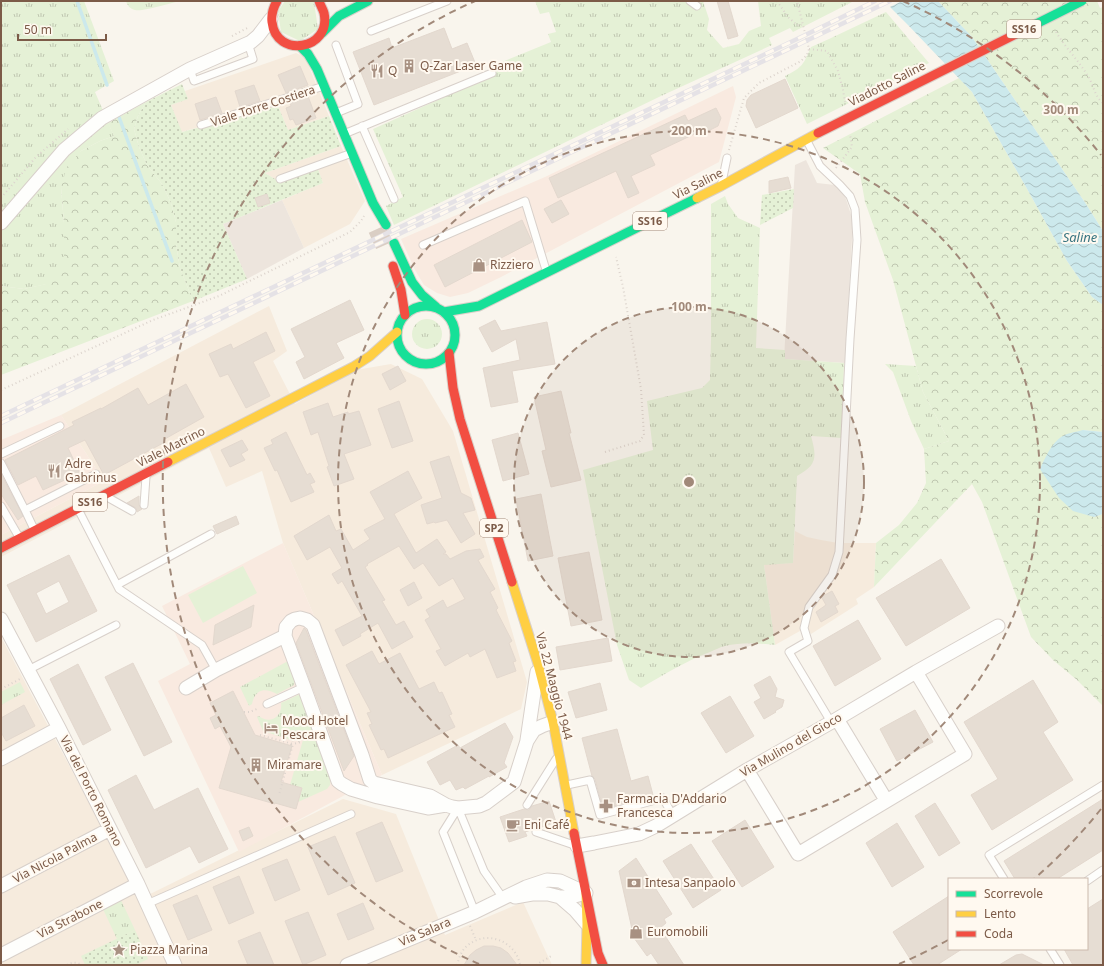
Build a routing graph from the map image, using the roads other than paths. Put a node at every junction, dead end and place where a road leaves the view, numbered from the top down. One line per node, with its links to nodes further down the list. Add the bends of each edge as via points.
1 (277, 1): 8 (main road)
2 (319, 1): 10 (main road, Viale Torre Costiera, via 325,16 325,25)
3 (368, 1): 10 (main road, via 339,16)
4 (447, 1): 9 (lane)
5 (690, 1): 7 (lane)
6 (1082, 1): 21 (main road, Viadotto Saline / SS16, bridge)
7 (696, 6)
8 (271, 19): 11 (main road, via 276,35); 12 (street)
9 (371, 31)
10 (320, 34): 14 (main road, via 310,43); 15 (main road, Viale Torre Costiera, via 315,50)
11 (283, 41): 12 (street); 14 (main road)
12 (250, 42): 30 (street, via 190,69 102,118 64,150)
13 (336, 45): 18 (lane, via 358,104)
14 (300, 46): 15 (main road, Viale Torre Costiera)
15 (317, 68): 17 (main road, Viale Torre Costiera)
16 (492, 73): 20 (lane)
17 (324, 86): 18 (main road, Viale Torre Costiera); 19 (lane, Viale Torre Costiera)
18 (336, 113): 22 (main road, Viale Torre Costiera)
19 (201, 125)
20 (362, 126): 22 (lane); 28 (lane)
21 (818, 133): 23 (main road, Via Saline / SS16)
22 (344, 134): 24 (main road, Viale Torre Costiera)
23 (806, 139): 27 (main road, Via Saline / SS16); 81 (lane, via 820,166 850,196 855,209 856,233 839,552 832,575 809,607 804,628 808,641 789,652)
24 (352, 152): 26 (lane); 29 (main road, Viale Torre Costiera)
25 (727, 158): 27 (lane)
26 (280, 178)
27 (721, 186): 36 (main road, Via Saline / SS16)
28 (394, 199)
29 (373, 203): 31 (main road, Viale Torre Costiera); 32 (main road, Viale Torre Costiera)
30 (1, 223)
31 (386, 225)
32 (376, 226)
33 (394, 243): 38 (main road, via 412,282)
34 (423, 245): 36 (lane, via 525,201)
35 (389, 256): 41 (main road, via 401,287)
36 (547, 272): 37 (main road, Via Saline / SS16)
37 (479, 306): 39 (main road, Via Saline / SS16); 40 (main road, Via Saline / SS16)
38 (436, 307): 39 (main road); 41 (main road, via 419,307)
39 (444, 312): 44 (main road, via 453,324)
40 (472, 314)
41 (405, 315): 43 (main road, SS16)
42 (463, 326): 44 (main road)
43 (397, 332): 46 (main road, via 398,341); 50 (main road, Viale Matrino / SS16)
44 (455, 338): 45 (main road)
45 (449, 353): 49 (main road, via 436,362); 53 (main road, Via 22 Maggio 1944 / SP2)
46 (408, 357): 47 (main road); 49 (main road)
47 (393, 358)
48 (377, 360): 50 (main road, Viale Matrino / SS16)
49 (419, 363): 51 (main road)
50 (353, 367): 57 (main road, Viale Matrino / SS16)
51 (428, 371)
52 (445, 392): 53 (main road, Via 22 Maggio 1944 / SP2)
53 (460, 419): 74 (main road, Via 22 Maggio 1944 / SP2)
54 (60, 426): 55 (lane)
55 (1, 454)
56 (1, 463): 64 (lane)
57 (146, 473): 59 (main road, Viale Matrino / SS16); 60 (lane)
58 (96, 474): 64 (lane)
59 (104, 495): 62 (lane); 63 (main road, Viale Matrino / SS16)
60 (144, 505)
61 (1, 506): 67 (lane)
62 (128, 508)
63 (78, 509): 65 (main road, Viale Matrino / SS16); 69 (lane)
64 (25, 510): 65 (lane)
65 (35, 530): 67 (main road, Viale Matrino / SS16)
66 (211, 534): 69 (lane)
67 (20, 538): 68 (main road, Viale Matrino / SS16)
68 (1, 548)
69 (117, 585): 75 (lane, via 119,589 202,645)
70 (1, 619): 77 (street, Via del Porto Romano)
71 (116, 625): 77 (lane)
72 (998, 626): 76 (street, Via Mulino del Gioco)
73 (284, 636): 75 (street); 78 (street); 87 (street, via 288,624 295,619 307,620 313,625)
74 (538, 664): 82 (main road, Via 22 Maggio 1944 / SP2); 84 (street)
75 (216, 670): 79 (street)
76 (916, 672): 81 (street, Via Mulino del Gioco); 93 (street, via 965,754)
77 (25, 674): 83 (street, Via del Porto Romano)
78 (304, 686): 80 (lane); 90 (street, via 337,777)
79 (186, 688)
80 (267, 704)
81 (834, 720): 88 (street, Via Mulino del Gioco); 93 (street)
82 (553, 722): 84 (street, via 534,730); 85 (main road, Via 22 Maggio 1944 / SP2)
83 (59, 728): 86 (street); 98 (street, Via del Porto Romano)
84 (527, 741): 95 (street, via 514,782 479,806)
85 (559, 754): 91 (main road, Via 22 Maggio 1944 / SP2); 94 (lane)
86 (1, 759)
87 (366, 767): 90 (street, via 364,781 351,787); 92 (street)
88 (747, 770): 93 (street, via 798,854); 97 (street, Via Mulino del Gioco)
89 (1103, 785): 103 (lane, via 989,855)
90 (346, 786): 92 (street, via 357,791)
91 (566, 786): 97 (lane, via 590,780 600,815 663,798); 100 (main road, Via 22 Maggio 1944 / SP2)
92 (376, 790): 95 (street, via 430,796)
93 (886, 800)
94 (527, 805)
95 (452, 806): 110 (lane, via 484,871); 112 (lane, via 443,832)
96 (351, 814): 111 (lane)
97 (673, 816): 100 (street, Via Mulino del Gioco, via 639,834)
98 (110, 829): 106 (street, Via del Porto Romano); 107 (street, Via Nicola Palma)
99 (536, 832): 100 (lane)
100 (577, 846): 101 (main road, Via 22 Maggio 1944 / SP2)
101 (580, 862): 105 (street, via 572,873); 108 (main road, Via 22 Maggio 1944 / SP2)
102 (1103, 870): 104 (lane)
103 (1003, 878)
104 (1088, 880)
105 (560, 881): 108 (street, Via Salara); 110 (street, Via Salara, via 547,880)
106 (138, 884): 111 (street, Via del Porto Romano); 115 (street, Via Strabone)
107 (1, 886)
108 (586, 893): 109 (street, Via Salara); 113 (main road, Via 22 Maggio 1944)
109 (560, 897): 110 (street, Via Salara, via 537,894); 113 (street)
110 (503, 898): 112 (street, Via Salara)
111 (147, 904): 116 (street, Via del Porto Romano)
112 (475, 912): 117 (street, Via Salara)
113 (590, 925): 118 (main road); 119 (main road)
114 (1051, 950): 120 (lane)
115 (1, 955)
116 (175, 965)
117 (347, 965)
118 (586, 965)
119 (603, 965)
120 (1060, 965)

